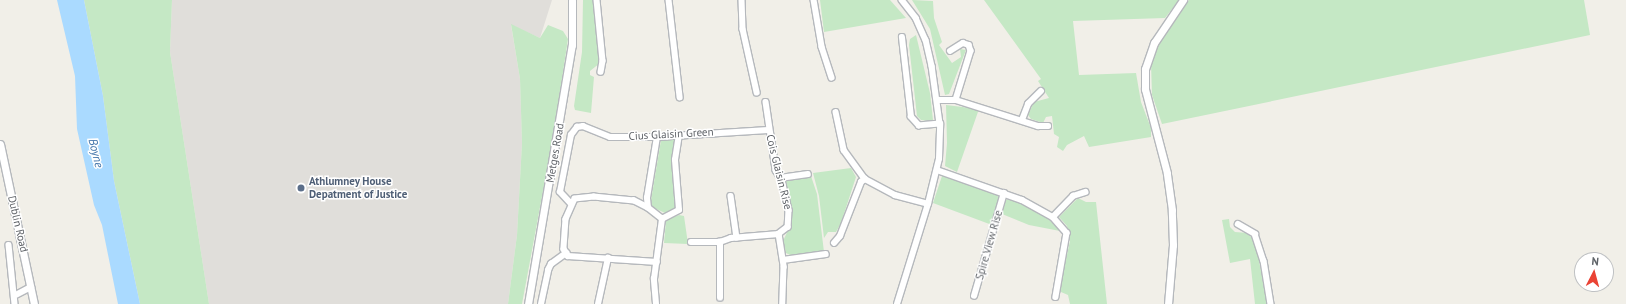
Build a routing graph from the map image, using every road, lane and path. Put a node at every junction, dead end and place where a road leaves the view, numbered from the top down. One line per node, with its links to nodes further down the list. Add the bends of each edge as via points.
1 (572, 0): 57 (street, Metges Road, via 572,45)
2 (597, 0): 10 (street, via 603,61)
3 (669, 0): 14 (street)
4 (742, 0): 13 (street, via 742,29)
5 (814, 0): 11 (street, via 822,47)
6 (902, 0): 15 (street, via 916,18 924,36)
7 (1183, 0): 63 (street, via 1154,43 1145,69 1145,89 1167,173 1172,210 1173,244)
8 (902, 38): 20 (street, via 911,117 919,126)
9 (950, 51): 16 (street, via 963,43 969,45 971,51)
10 (601, 72)
11 (832, 78)
12 (1041, 91): 19 (street, via 1028,104)
13 (757, 92)
14 (680, 96)
15 (938, 100): 16 (street); 20 (street)
16 (956, 100): 19 (street)
17 (766, 102): 22 (street, Cois Glaisin Rise)
18 (836, 112): 29 (street, via 844,150)
19 (1022, 120): 21 (street, via 1038,126)
20 (940, 124): 26 (street)
21 (1048, 126)
22 (768, 130): 23 (street, Cius Glaisin Green); 28 (street, Cois Glaisin Rise)
23 (679, 136): 24 (street, Cius Glaisin Green); 37 (street, via 675,160 679,210)
24 (657, 137): 33 (street, Cius Glaisin Green, via 610,137 583,126 577,127 571,135 560,192); 35 (street)
25 (0, 144): 50 (street, Dublin Road)
26 (937, 170): 31 (street); 34 (street)
27 (808, 174): 28 (street)
28 (780, 178): 39 (street, Cois Glaisin Rise, via 789,219 788,227)
29 (865, 179): 34 (street, via 895,195); 43 (street, via 861,182 840,236)
30 (1085, 192): 36 (street, via 1073,196)
31 (1004, 193): 36 (street); 52 (street, Spire View Rise)
32 (731, 196): 40 (street)
33 (571, 204): 35 (street, via 580,197 594,196 634,201); 45 (street, via 564,235)
34 (928, 204): 62 (street)
35 (648, 208): 37 (street)
36 (1053, 217): 53 (street, via 1067,233)
37 (662, 219): 49 (street)
38 (1238, 224): 64 (street, via 1255,234 1264,261)
39 (779, 234): 40 (street); 48 (street)
40 (737, 238): 42 (street)
41 (691, 242): 42 (street)
42 (720, 242): 54 (street)
43 (834, 243)
44 (9, 244): 51 (street)
45 (566, 253): 47 (street, via 568,256); 58 (street, via 551,264 548,270)
46 (826, 254): 48 (street)
47 (608, 258): 49 (street); 59 (street)
48 (783, 260): 61 (street)
49 (657, 262): 60 (street, via 654,279)
50 (31, 287): 51 (street); 56 (street, Dublin Road)
51 (16, 295): 55 (street)
52 (974, 296)
53 (1056, 297)
54 (720, 298)
55 (15, 304)
56 (34, 304)
57 (528, 304)
58 (541, 304)
59 (598, 304)
60 (656, 304)
61 (783, 304)
62 (896, 304)
63 (1168, 304)
64 (1271, 304)

